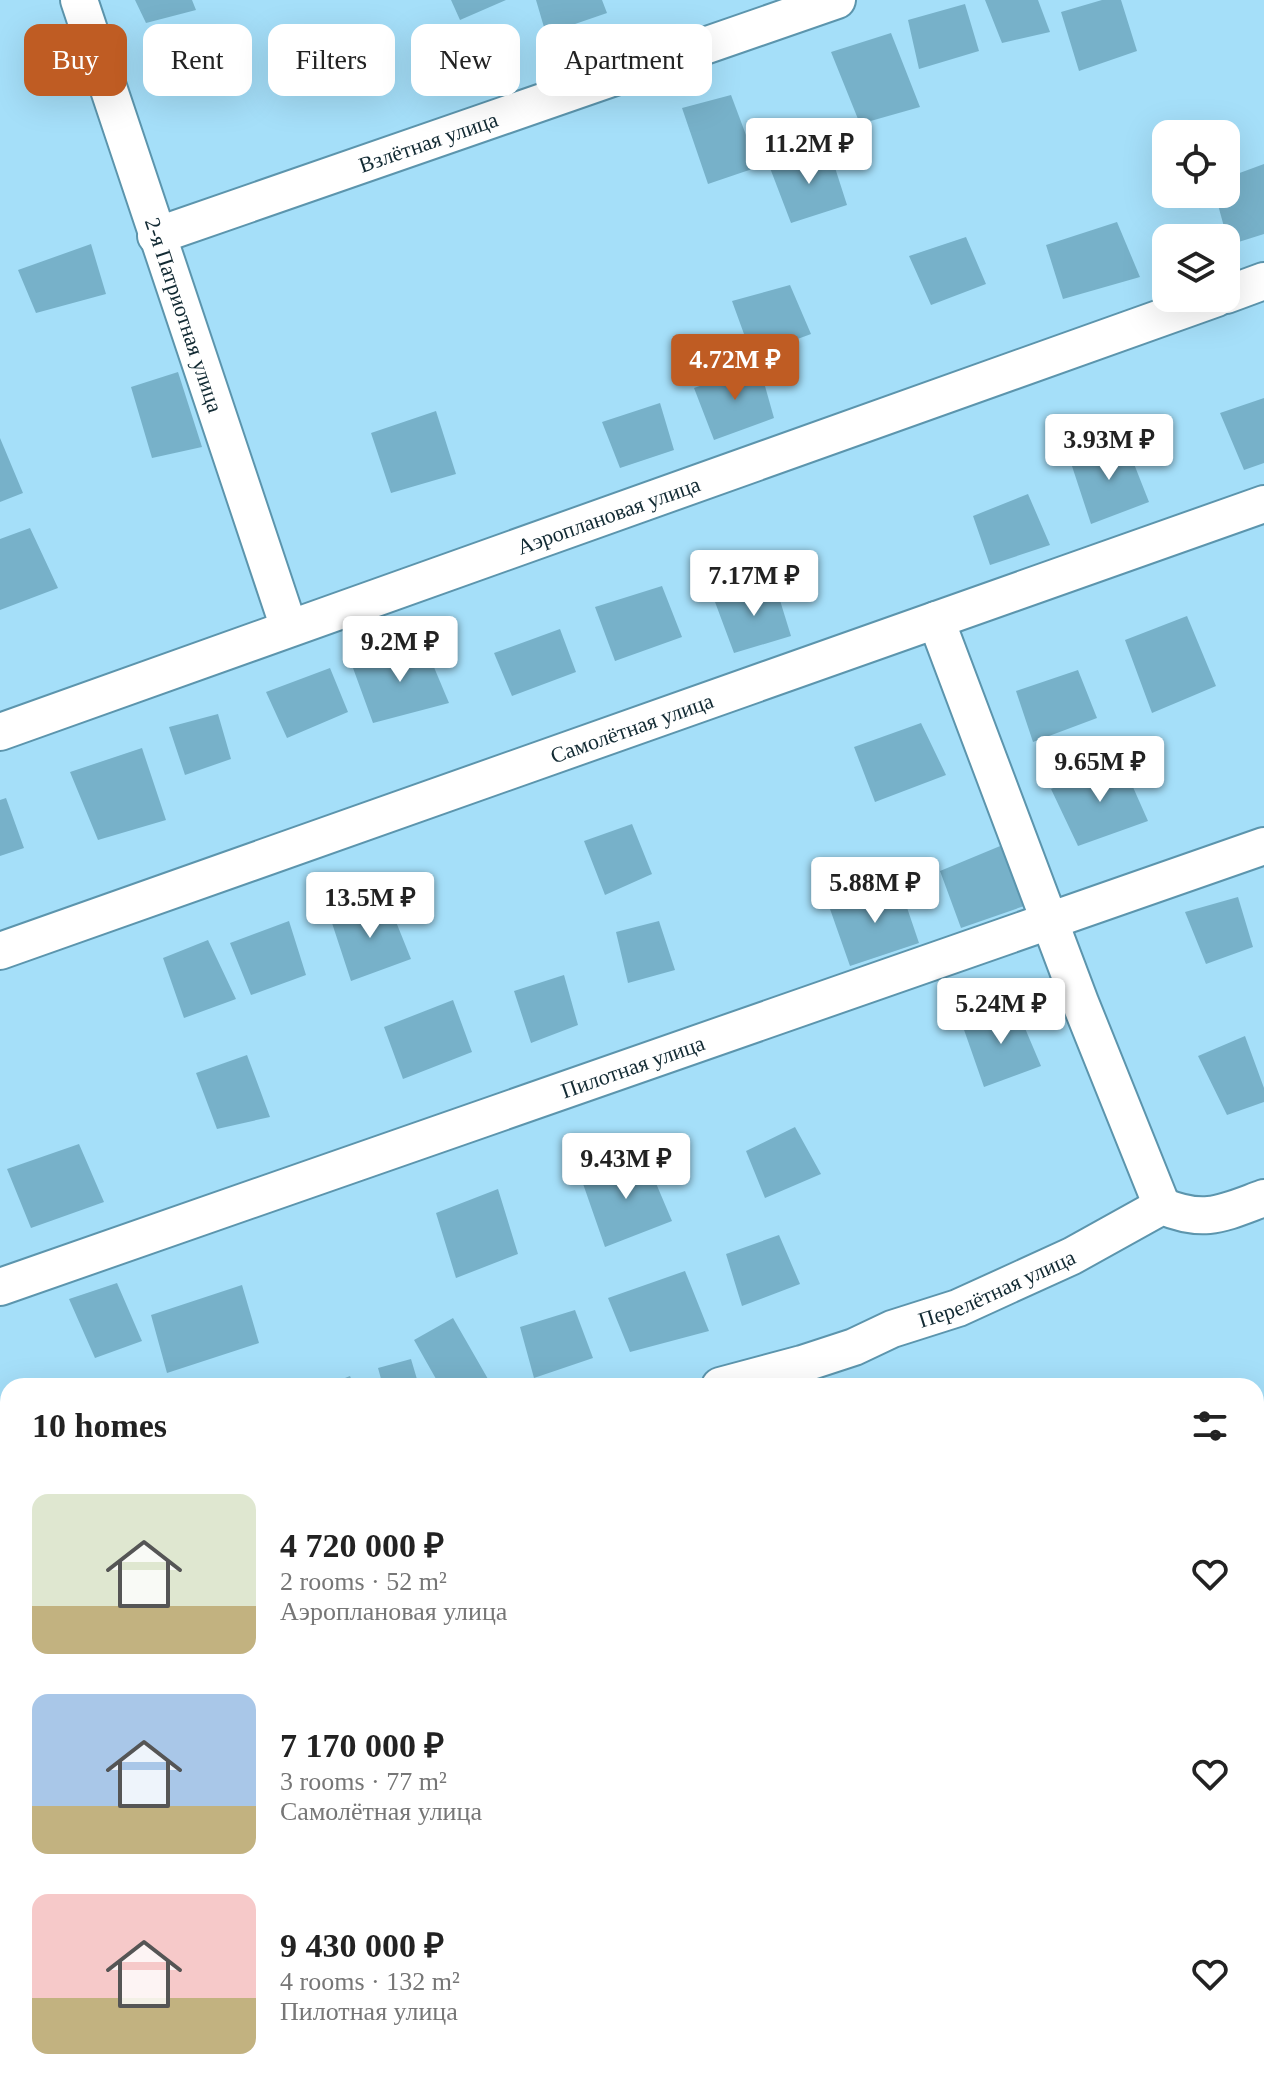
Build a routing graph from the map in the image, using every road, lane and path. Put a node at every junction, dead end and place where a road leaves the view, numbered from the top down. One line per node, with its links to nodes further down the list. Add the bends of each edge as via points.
1 (79, 0): 3 (street, 2-я Патриотная улица)
2 (837, 0): 3 (street, Взлётная улица)
3 (156, 236): 9 (street, 2-я Патриотная улица)
4 (1264, 281): 5 (street)
5 (1240, 290)
6 (1178, 312): 9 (street, Аэроплановая улица)
7 (1264, 504): 8 (street, Самолётная улица)
8 (936, 620): 12 (street); 13 (street, Самолётная улица)
9 (289, 628): 10 (street, Аэроплановая улица)
10 (0, 732)
11 (1264, 846): 12 (street, Пилотная улица)
12 (1050, 923): 15 (street); 16 (street, Пилотная улица)
13 (0, 951)
14 (1264, 1198): 15 (street, via 1216,1216)
15 (1162, 1206): 17 (street, Перелётная улица, via 1072,1256 958,1308)
16 (0, 1287)
17 (750, 1378)

